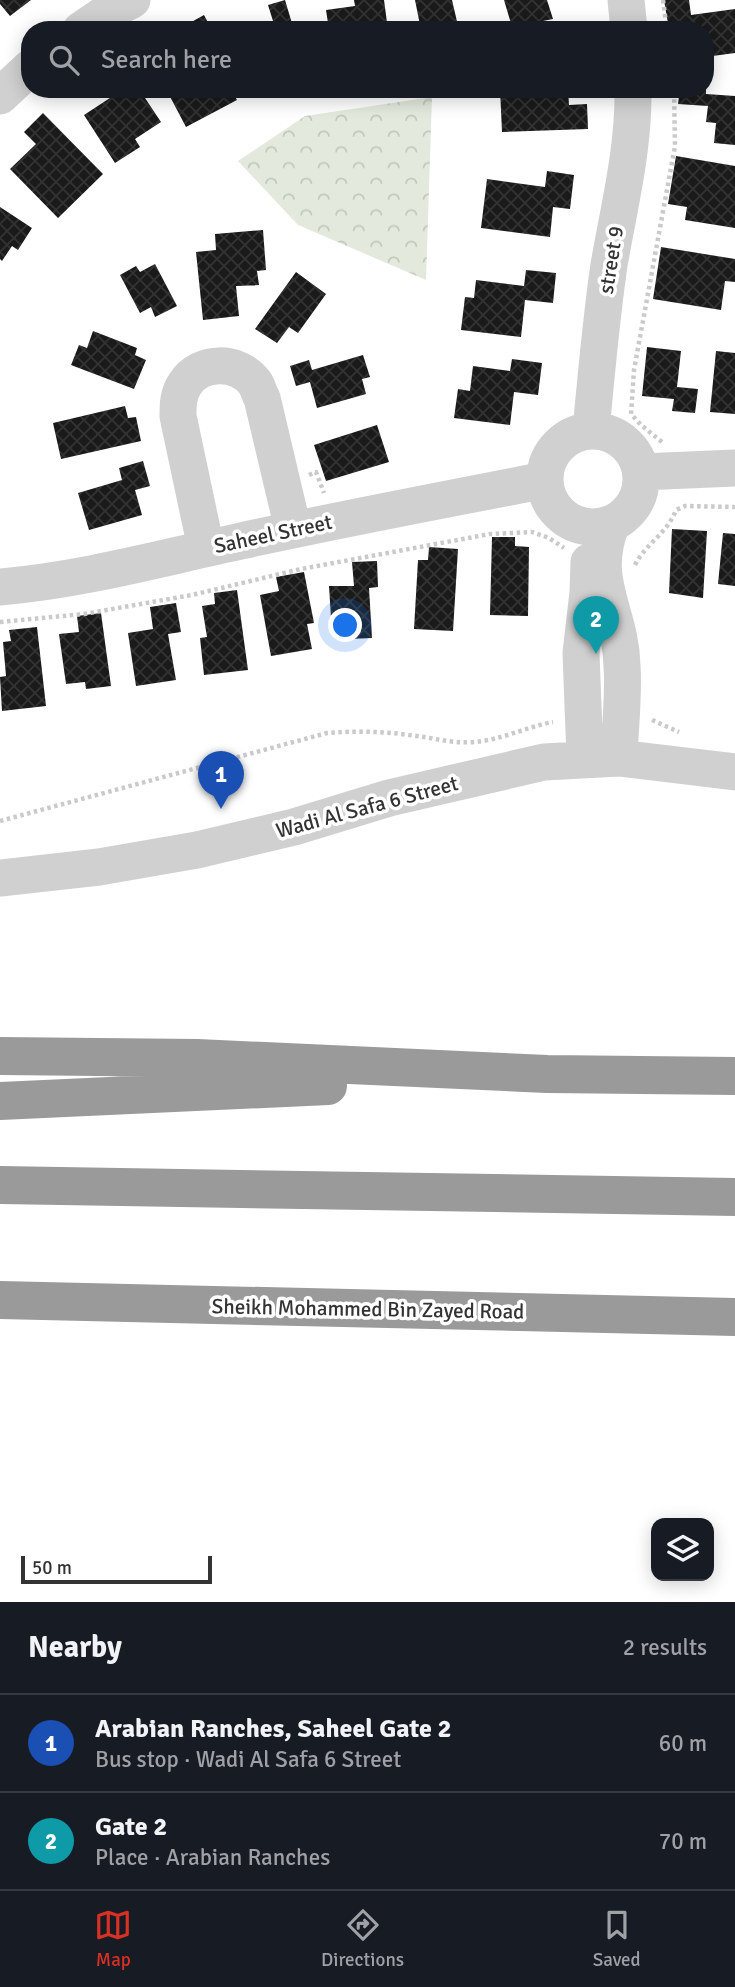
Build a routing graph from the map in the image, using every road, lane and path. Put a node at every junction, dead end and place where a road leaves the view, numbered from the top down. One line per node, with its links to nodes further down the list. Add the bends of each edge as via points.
1 (132, 0): 4 (street)
2 (625, 0): 5 (street)
3 (663, 0): 6 (path)
4 (94, 21)
5 (628, 21)
6 (666, 21)
7 (21, 76): 8 (street)
8 (0, 96)
9 (633, 98): 11 (street, street 9, via 631,143)
10 (674, 98): 12 (path, via 675,146 634,370 631,414)
11 (579, 430): 13 (path); 13 (street); 15 (street, via 618,438 629,447)
12 (668, 449)
13 (541, 466): 20 (street, Saheel Street); 21 (street, via 554,507)
14 (717, 469): 15 (street); 18 (path)
15 (641, 472): 21 (street, via 641,488 625,515)
16 (282, 485): 17 (path, via 316,472); 20 (street); 22 (street, via 255,383 228,366 196,372 184,384 178,416)
17 (330, 503)
18 (701, 507): 19 (path); 23 (path, via 676,510 671,523)
19 (735, 507)
20 (293, 529): 22 (street, Saheel Street)
21 (587, 534): 23 (street, via 604,546 602,560); 25 (path, via 549,538 532,532 490,534 301,569 192,595 84,614)
22 (206, 548): 24 (street, Saheel Street, via 88,574)
23 (609, 586): 26 (street, via 581,653); 27 (street)
24 (0, 587)
25 (0, 622)
26 (584, 716): 27 (street); 29 (street); 31 (path, via 474,742 383,732 327,733)
27 (632, 716): 28 (path); 29 (street)
28 (685, 734)
29 (602, 758): 30 (street, Wadi Al Safa 6 Street); 32 (street, Wadi Al Safa 6 Street, via 544,762 197,850)
30 (735, 772)
31 (0, 821)
32 (0, 878)
33 (0, 1056): 34 (highway, via 197,1058)
34 (547, 1074): 35 (highway); 36 (highway)
35 (735, 1076)
36 (0, 1101)
37 (0, 1185): 38 (highway)
38 (735, 1197)
39 (0, 1300): 40 (highway, Sheikh Mohammed Bin Zayed Road)
40 (735, 1317)

